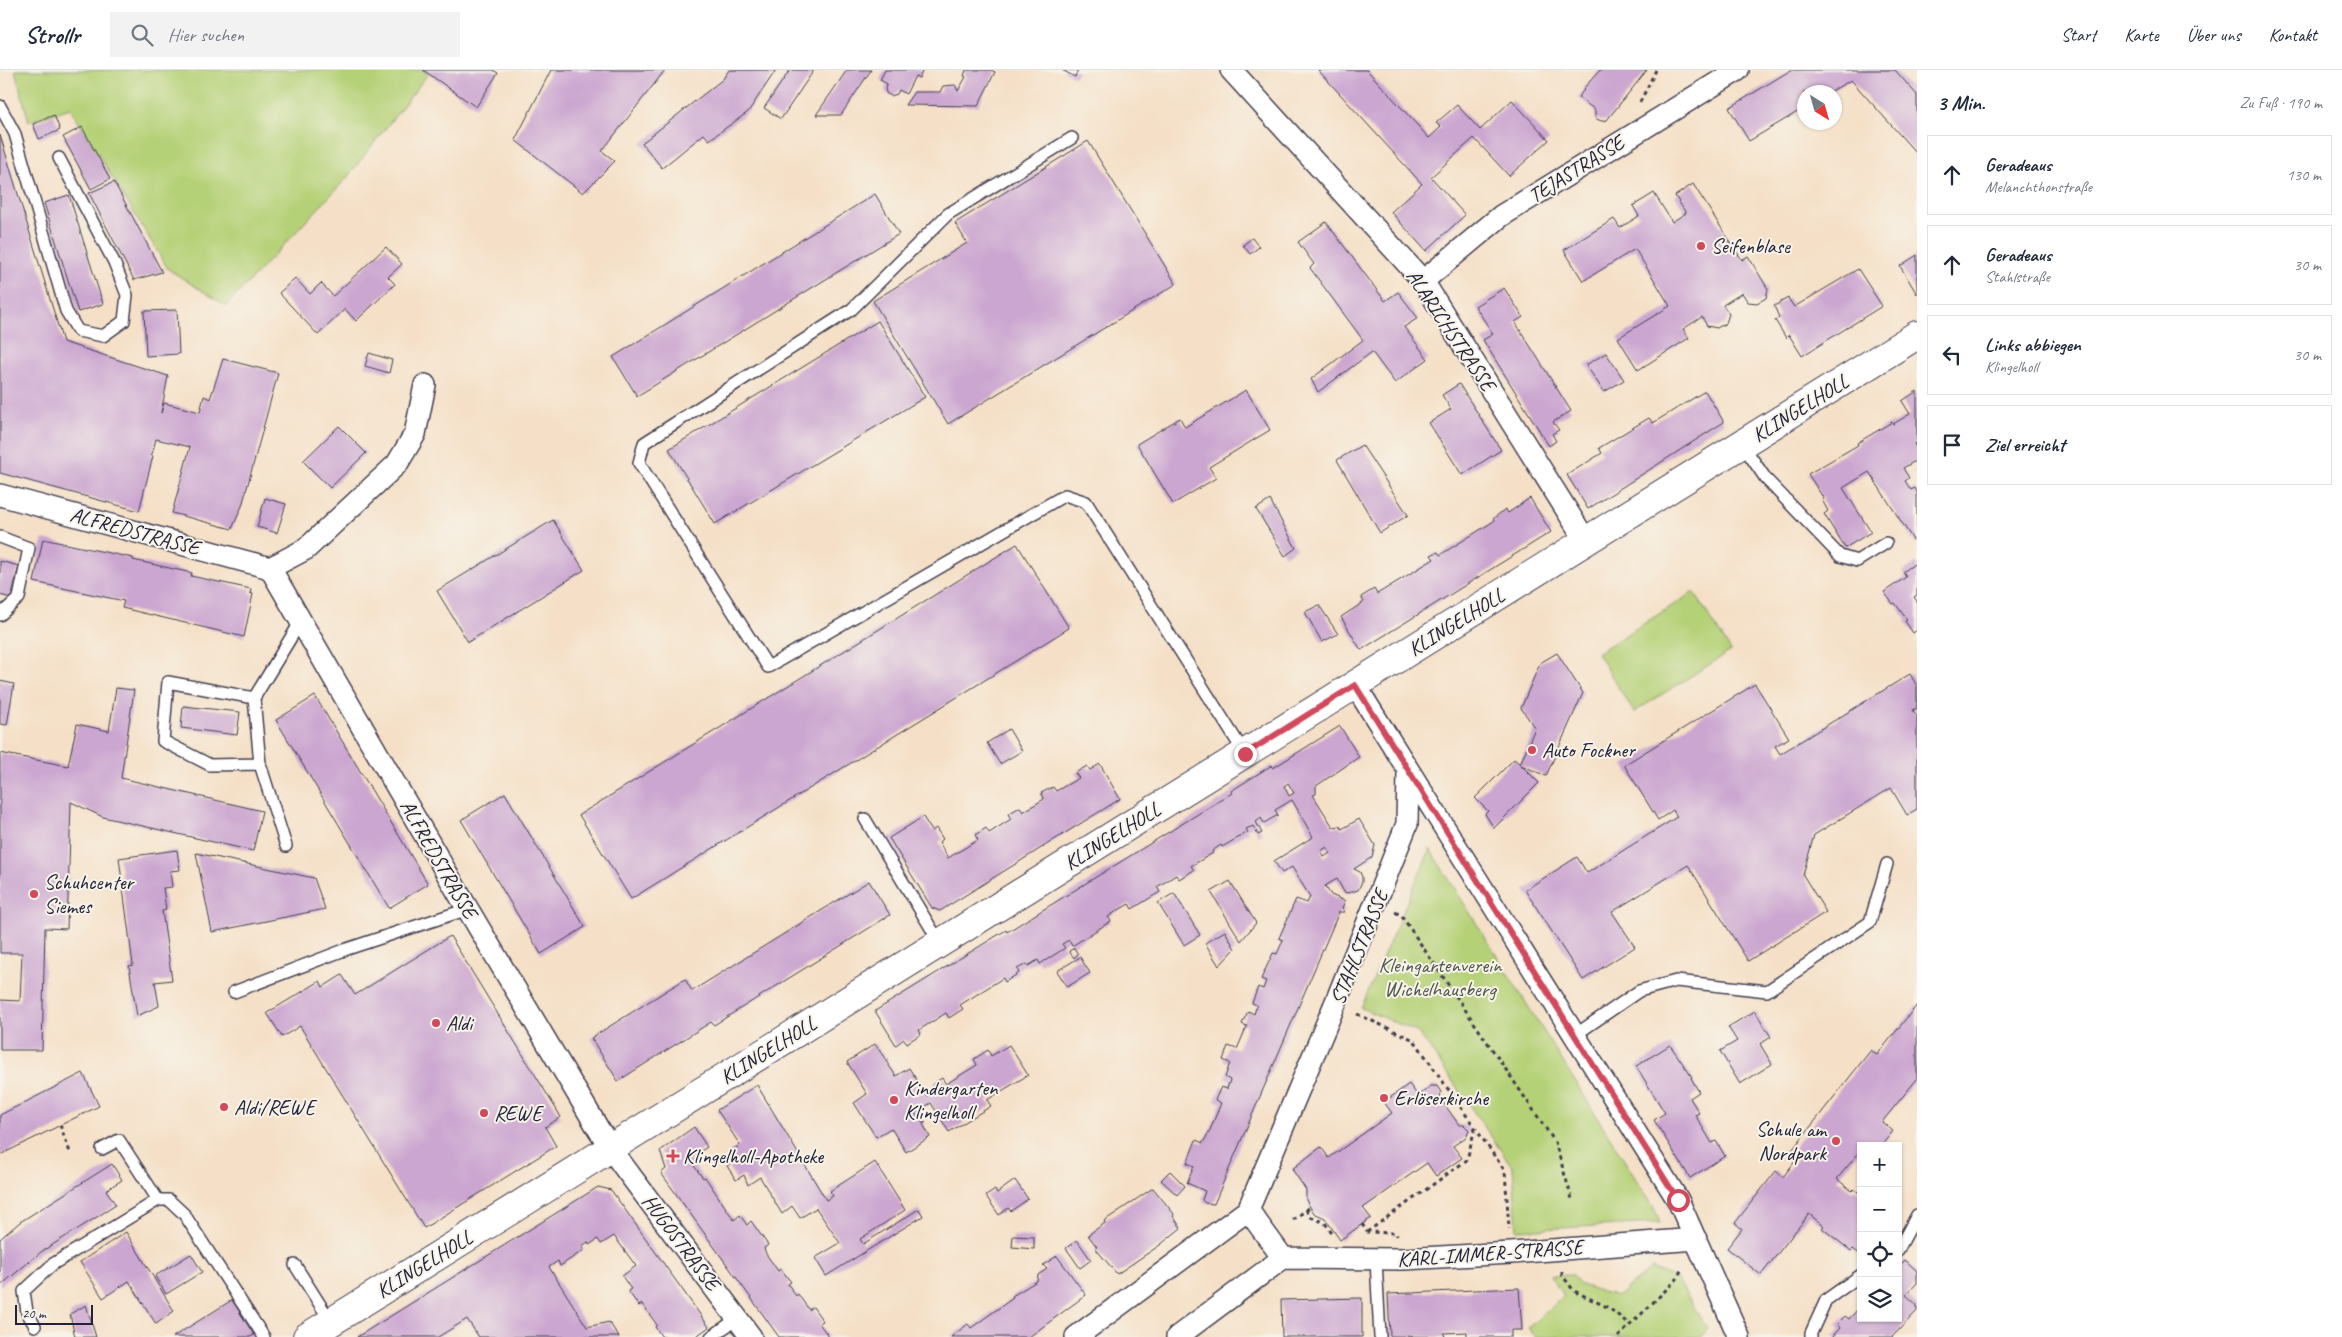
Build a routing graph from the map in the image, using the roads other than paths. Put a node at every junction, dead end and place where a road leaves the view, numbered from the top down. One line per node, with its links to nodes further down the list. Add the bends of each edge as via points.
1 (1231, 70): 6 (street, ALARICHSTRASSE)
2 (1738, 70): 6 (street, TEJASTRASSE, via 1501,216)
3 (0, 106): 5 (lane, via 15,134 66,311 78,331 103,336 124,321 127,295 114,262)
4 (1072, 138): 19 (lane, via 948,214 852,309 644,443 639,463 768,667 1065,495 1086,502)
5 (59, 158)
6 (1423, 281): 12 (street, ALARICHSTRASSE)
7 (1917, 336): 9 (street, KLINGELHOLL)
8 (425, 385): 14 (street, via 415,434 397,464 306,549)
9 (1742, 444): 12 (street, KLINGELHOLL); 13 (lane, via 1766,479 1840,556 1857,561)
10 (1, 497): 14 (street, ALFREDSTRASSE)
11 (0, 537): 15 (lane, via 29,548 19,598)
12 (1586, 541): 17 (street, KLINGELHOLL)
13 (1886, 543)
14 (270, 568): 16 (street, ALFREDSTRASSE)
15 (0, 615)
16 (301, 621): 18 (lane); 25 (street, ALFREDSTRASSE)
17 (1355, 685): 19 (street, KLINGELHOLL); 21 (street)
18 (254, 698): 20 (lane); 20 (lane, via 168,682 163,741 210,765)
19 (1245, 754): 26 (street, KLINGELHOLL)
20 (260, 764): 23 (lane)
21 (1408, 773): 28 (street); 32 (street, STAHLSTRASSE, via 1407,824)
22 (865, 819): 26 (lane)
23 (286, 846)
24 (1887, 864): 28 (lane, via 1870,922 1767,991 1676,981 1639,991)
25 (468, 909): 27 (lane, via 347,949); 29 (street, ALFREDSTRASSE)
26 (940, 944): 29 (street, KLINGELHOLL)
27 (234, 992)
28 (1575, 1034): 34 (street, via 1678,1200)
29 (611, 1148): 40 (street, HUGOSTRASSE); 41 (street, KLINGELHOLL)
30 (102, 1149): 31 (lane, via 120,1140)
31 (158, 1200): 42 (lane, via 54,1264 24,1291 27,1312); 43 (lane, via 169,1200 184,1214)
32 (1248, 1210): 36 (street); 47 (street)
33 (1917, 1215): 35 (lane)
34 (1696, 1239): 37 (street, KARL-IMMER-STRASSE); 50 (street)
35 (1902, 1243)
36 (1283, 1258): 37 (street, KARL-IMMER-STRASSE); 48 (street)
37 (1376, 1260): 49 (lane)
38 (295, 1265): 41 (lane)
39 (1858, 1277): 51 (lane, via 1826,1300)
40 (738, 1318): 45 (lane); 46 (street, HUGOSTRASSE)
41 (331, 1322): 44 (street, KLINGELHOLL)
42 (34, 1326)
43 (264, 1337)
44 (307, 1337)
45 (712, 1337)
46 (751, 1337)
47 (1076, 1337)
48 (1178, 1337)
49 (1380, 1337)
50 (1739, 1337)
51 (1811, 1337)

